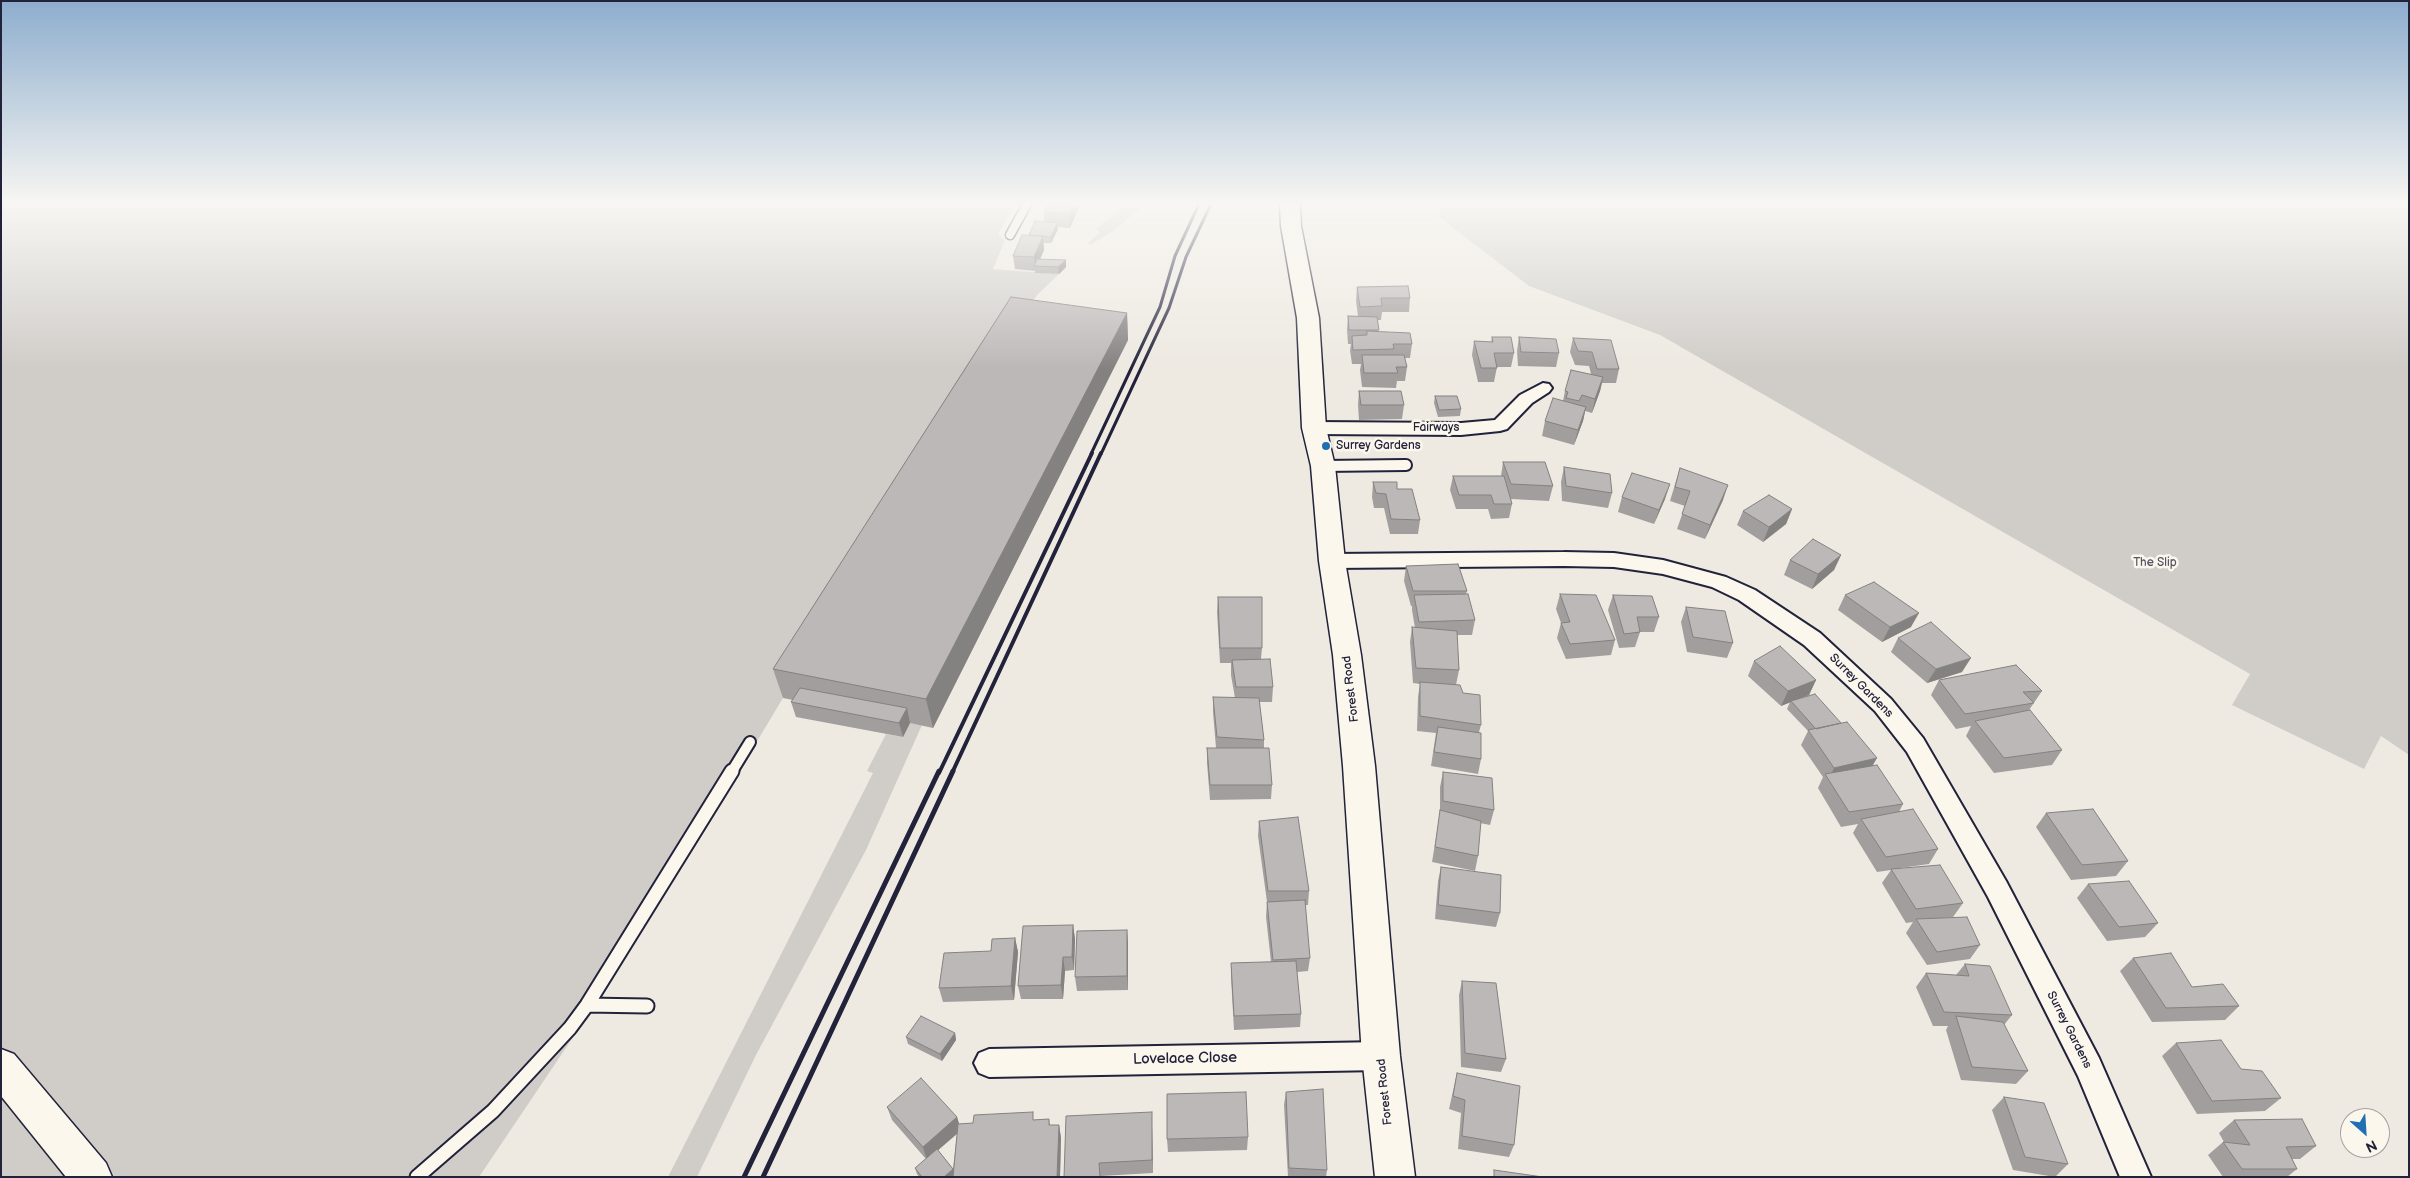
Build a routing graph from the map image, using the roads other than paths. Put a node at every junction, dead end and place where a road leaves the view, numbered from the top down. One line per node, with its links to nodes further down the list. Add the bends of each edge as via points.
1 (1297, 259): 3 (street, Forest Road, via 1308,318)
2 (1543, 388): 3 (street, Fairways, via 1526,399 1500,425 1461,429)
3 (1314, 428): 5 (street, Forest Road)
4 (1406, 465): 5 (lane)
5 (1324, 466): 6 (street, Forest Road)
6 (1332, 561): 10 (street, Forest Road, via 1347,655 1359,766); 16 (street, Surrey Gardens, via 1564,559 1614,560 1663,567 1719,582 1747,595 1812,639 1883,705 1915,745 1996,889 2080,1051)
7 (750, 742): 8 (lane)
8 (587, 1005): 9 (lane); 14 (lane, via 570,1028 493,1111)
9 (647, 1006)
10 (1381, 1056): 11 (street, Lovelace Close); 15 (street, Forest Road)
11 (989, 1062)
12 (1, 1067): 13 (street)
13 (92, 1177)
14 (417, 1177)
15 (1395, 1177)
16 (2136, 1177)

